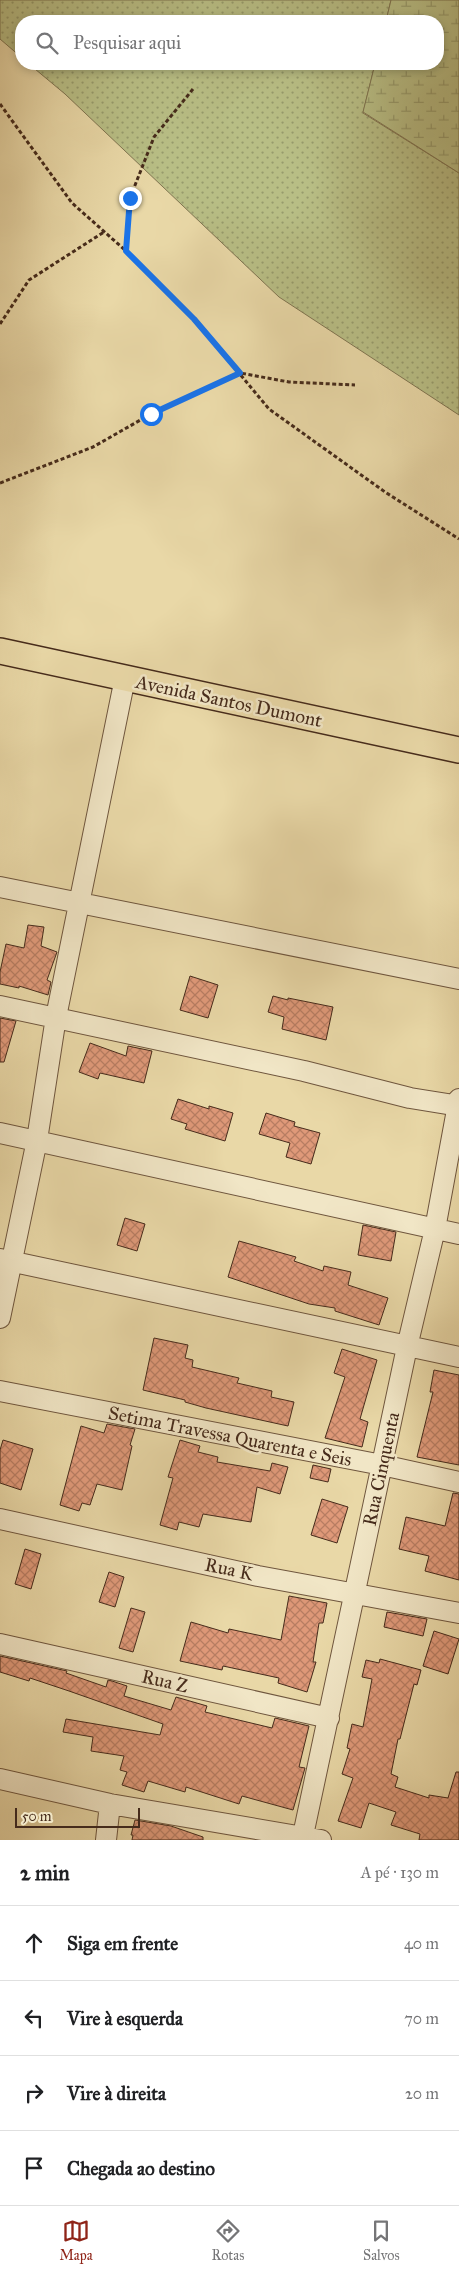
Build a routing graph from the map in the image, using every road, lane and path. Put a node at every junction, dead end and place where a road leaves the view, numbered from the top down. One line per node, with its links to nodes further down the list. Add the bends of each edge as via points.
1 (193, 89): 4 (path, via 154,137 130,198)
2 (0, 104): 3 (path, via 72,203)
3 (105, 232): 4 (path); 5 (path, via 29,280)
4 (126, 251): 6 (path, via 194,319)
5 (0, 324)
6 (240, 373): 7 (path, via 289,382); 8 (path, via 151,414 93,447); 9 (path, via 269,408 385,492)
7 (355, 385)
8 (0, 483)
9 (459, 538)
10 (0, 651): 11 (main road, Avenida Santos Dumont)
11 (125, 678): 12 (main road, Avenida Santos Dumont); 14 (street)
12 (459, 750)
13 (0, 887): 14 (street)
14 (79, 903): 15 (street); 17 (street)
15 (459, 979)
16 (0, 1006): 17 (street)
17 (56, 1017): 18 (street, via 304,1071 410,1098); 20 (street)
18 (459, 1104): 21 (street, Rua Cinquenta)
19 (0, 1133): 20 (street)
20 (37, 1140): 21 (street); 23 (street)
21 (435, 1230): 22 (street); 25 (street, Rua Cinquenta)
22 (459, 1234)
23 (6, 1260): 24 (street); 25 (street)
24 (0, 1318)
25 (407, 1347): 26 (street); 28 (street, Rua Cinquenta)
26 (459, 1357)
27 (0, 1391): 28 (street, Setima Travessa Quarenta e Seis)
28 (382, 1465): 29 (street, Setima Travessa Quarenta e Seis); 31 (street, Rua Cinquenta)
29 (459, 1482)
30 (0, 1519): 31 (street, Rua K, via 229,1570)
31 (355, 1592): 32 (street, Rua K); 34 (street, Rua Cinquenta)
32 (459, 1613)
33 (0, 1644): 34 (street, Rua Z)
34 (329, 1718): 37 (street, Rua Cinquenta)
35 (0, 1779): 36 (street)
36 (110, 1804): 37 (street); 38 (street)
37 (308, 1839)
38 (106, 1840)

